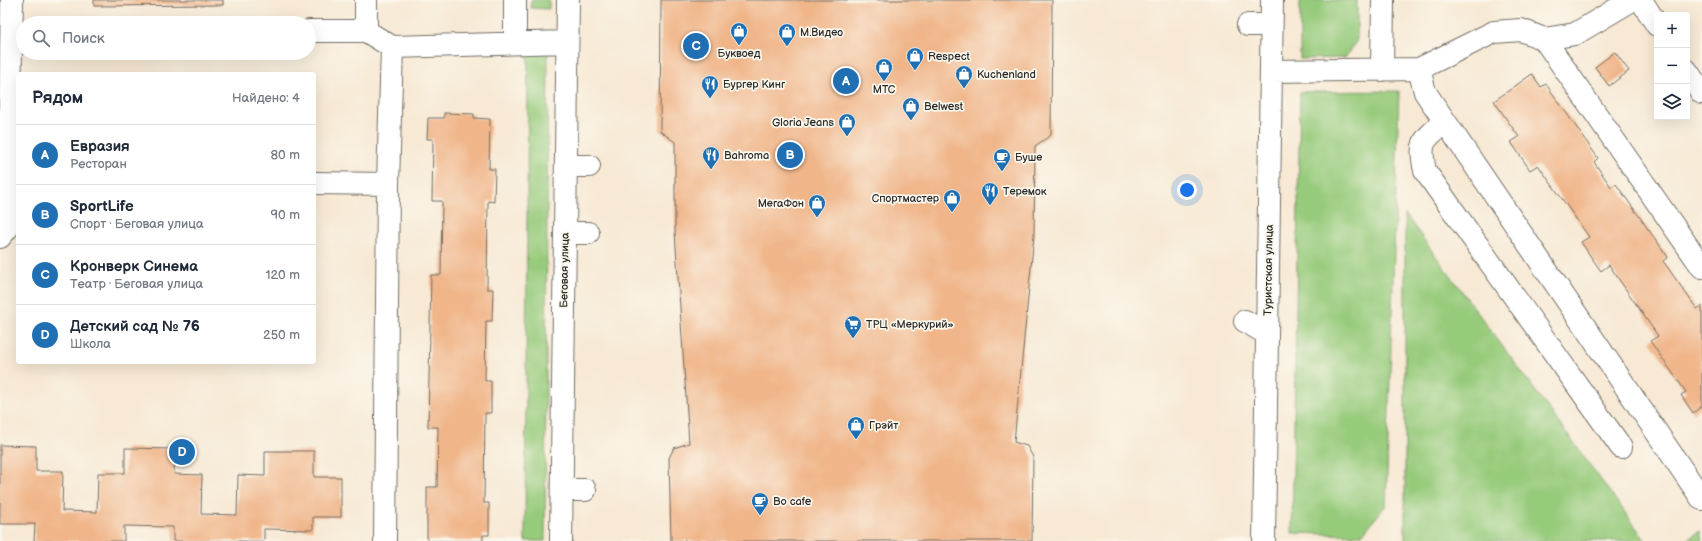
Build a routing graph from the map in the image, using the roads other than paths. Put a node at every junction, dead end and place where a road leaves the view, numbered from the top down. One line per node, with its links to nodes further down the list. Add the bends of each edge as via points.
1 (12, 0): 24 (street)
2 (366, 0): 13 (street)
3 (515, 0): 16 (street)
4 (568, 0): 15 (street, Беговая улица)
5 (1272, 0): 11 (street, Туристская улица)
6 (1383, 0): 18 (street)
7 (1632, 0): 14 (street, via 1575,34)
8 (1641, 0): 9 (street)
9 (1654, 20)
10 (1248, 25): 11 (street)
11 (1271, 25): 20 (street, Туристская улица)
12 (316, 31): 13 (street)
13 (366, 31): 17 (street)
14 (1544, 39): 19 (street, via 1521,30 1494,32); 32 (street)
15 (567, 42): 16 (street); 25 (street, Беговая улица)
16 (515, 43): 17 (street)
17 (392, 47): 28 (street)
18 (1382, 70): 19 (street); 20 (street)
19 (1419, 70): 23 (street, via 1425,92)
20 (1271, 71): 34 (street, Туристская улица)
21 (1690, 75): 22 (street)
22 (1702, 93)
23 (1445, 122): 35 (street, via 1426,137 1422,154 1425,171); 38 (street)
24 (14, 156): 29 (street)
25 (566, 166): 26 (street); 30 (street, Беговая улица)
26 (588, 166)
27 (316, 184): 28 (street)
28 (388, 184): 39 (street)
29 (9, 226)
30 (565, 233): 31 (street); 36 (street, Беговая улица)
31 (588, 233)
32 (1702, 267)
33 (1246, 321): 34 (street)
34 (1267, 334): 41 (street, Туристская улица)
35 (1621, 447)
36 (562, 490): 37 (street); 40 (street, Беговая улица)
37 (585, 490)
38 (1702, 499)
39 (385, 541)
40 (561, 541)
41 (1264, 541)

